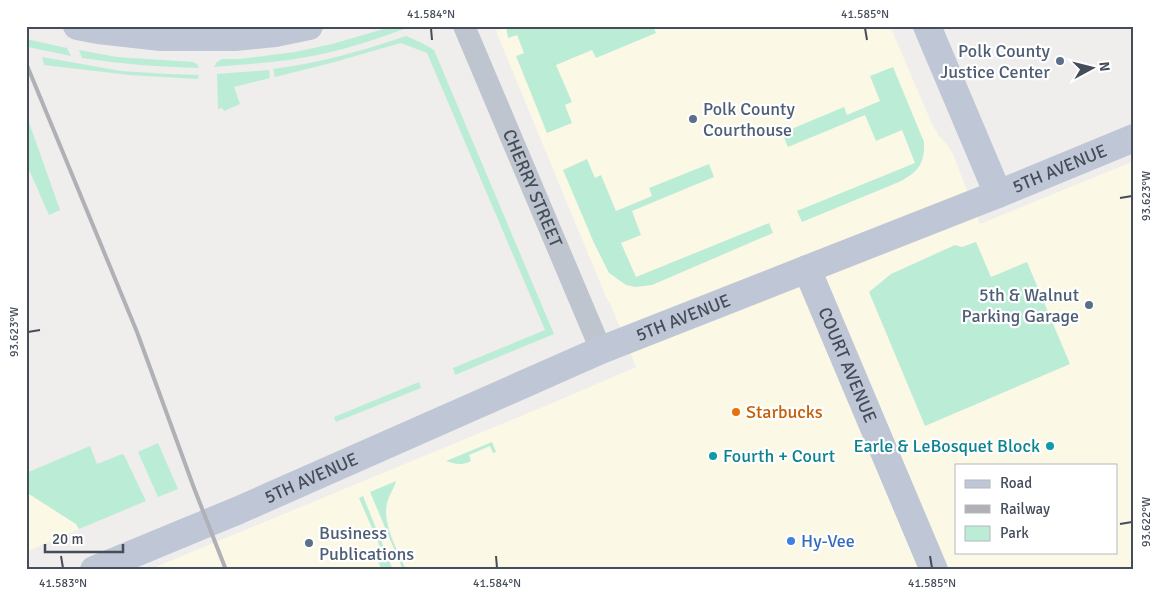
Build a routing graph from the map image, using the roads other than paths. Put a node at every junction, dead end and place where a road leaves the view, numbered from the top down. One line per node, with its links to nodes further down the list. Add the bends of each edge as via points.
1 (77, 26): 2 (street, via 161,37 236,37)
2 (309, 26)
3 (464, 26): 8 (street, CHERRY STREET)
4 (927, 26): 6 (street)
5 (1134, 138): 6 (street, 5TH AVENUE)
6 (998, 194): 7 (street, 5TH AVENUE)
7 (807, 269): 8 (street, 5TH AVENUE); 10 (street, COURT AVENUE)
8 (601, 350): 9 (street, 5TH AVENUE, via 239,510)
9 (94, 570)
10 (934, 570)

